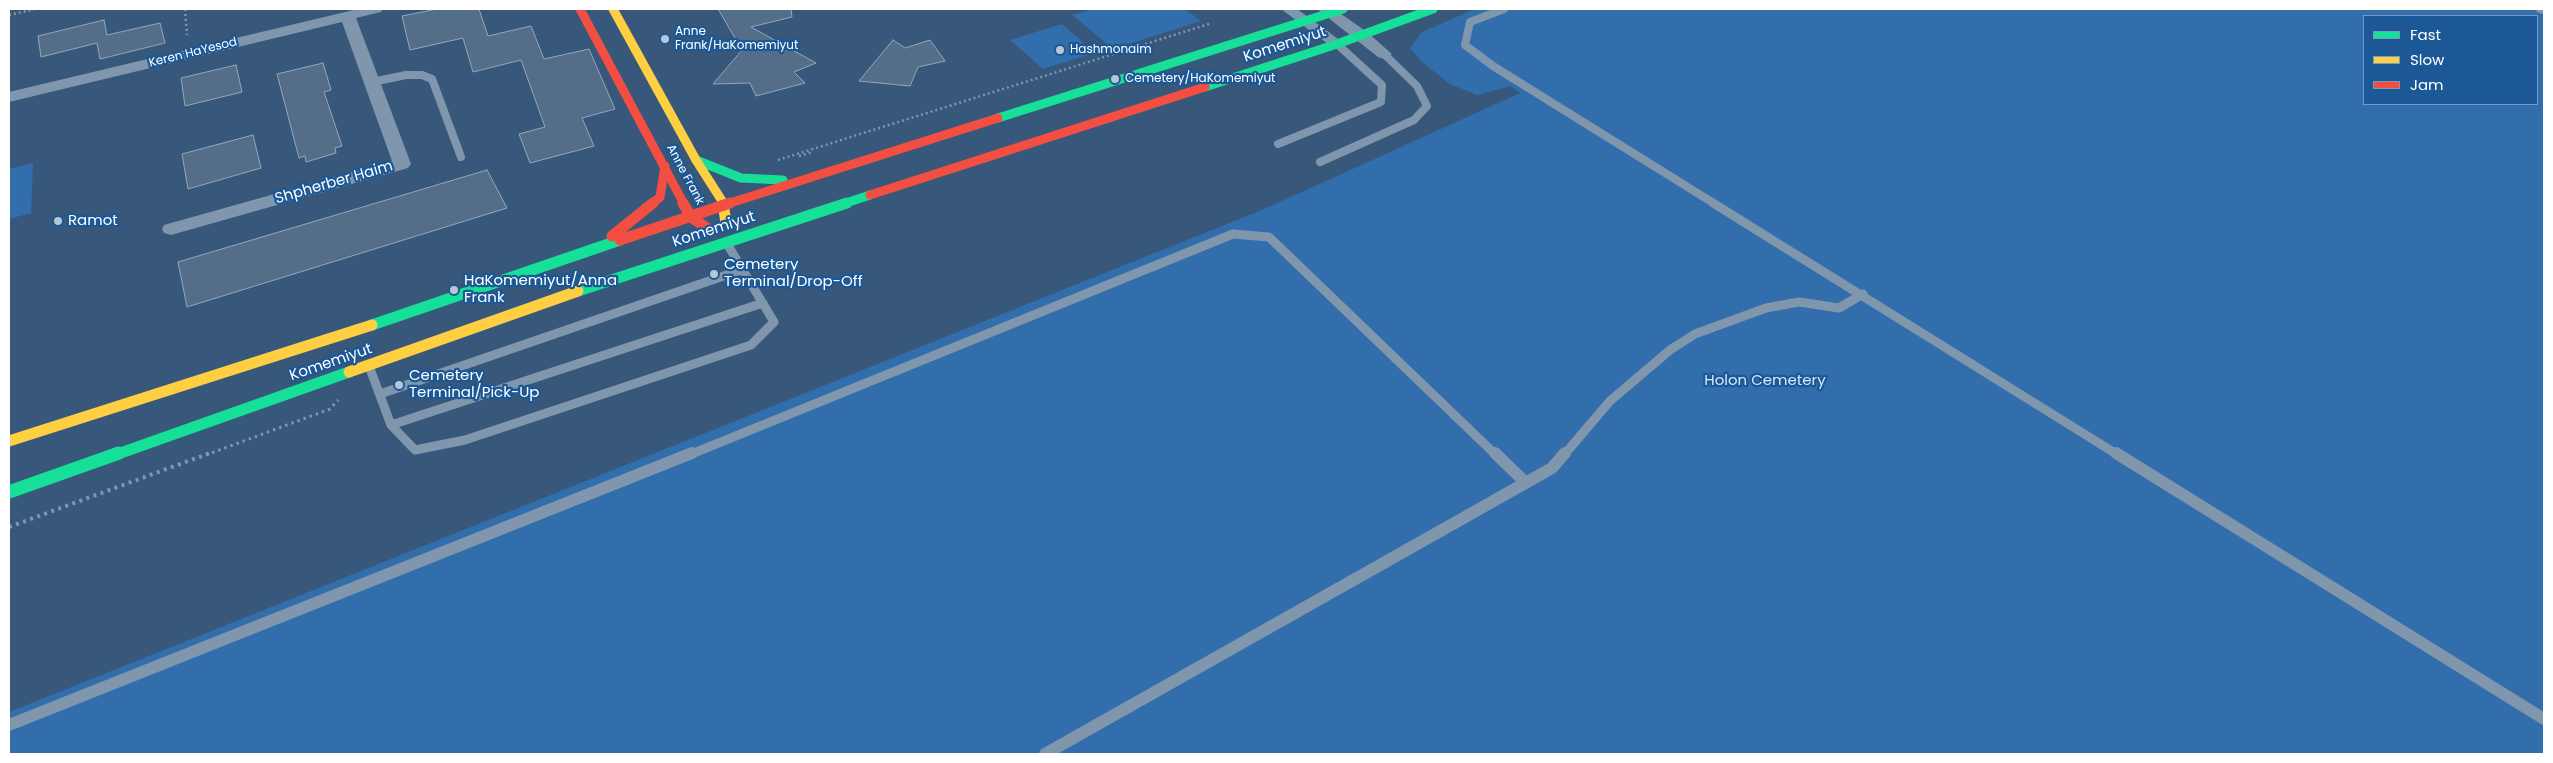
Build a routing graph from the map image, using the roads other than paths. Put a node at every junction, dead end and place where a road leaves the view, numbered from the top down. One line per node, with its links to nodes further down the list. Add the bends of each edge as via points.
1 (376, 9): 10 (street, Keren HaYesod)
2 (580, 9): 22 (main road, Anne Frank)
3 (613, 9): 20 (main road, Anne Frank)
4 (1433, 9): 12 (main road, Komemiyut)
5 (1504, 9): 30 (lane, via 1470,22 1465,45 1630,152)
6 (2540, 9): 8 (lane)
7 (1332, 10): 11 (main road, Komemiyut); 12 (street)
8 (2544, 10)
9 (1280, 12): 11 (street); 13 (main road)
10 (348, 16): 16 (street, Shpherber Haim); 17 (street, Keren HaYesod)
11 (1307, 22): 13 (main road, Komemiyut); 14 (street)
12 (1362, 35): 14 (main road, Komemiyut); 15 (street)
13 (1263, 36): 23 (main road, Komemiyut)
14 (1336, 44): 18 (lane, via 1382,85 1381,102); 27 (main road, Komemiyut)
15 (1384, 54): 21 (lane, via 1418,86 1427,106 1414,120)
16 (372, 82): 19 (lane, via 406,75 422,75 432,80); 26 (street, Shpherber Haim, via 402,164)
17 (9, 97)
18 (1278, 144)
19 (461, 157)
20 (696, 160): 23 (main road, via 741,178); 24 (main road, Anne Frank)
21 (1320, 162)
22 (664, 166): 25 (main road, Anne Frank); 28 (main road, via 660,197)
23 (797, 180): 24 (main road, Komemiyut)
24 (725, 205): 25 (main road, Komemiyut); 27 (main road, Anne Frank)
25 (691, 217): 27 (main road, Anne Frank); 28 (main road, Komemiyut)
26 (171, 229)
27 (726, 242): 29 (lane); 32 (main road, Komemiyut)
28 (598, 247): 35 (main road, Komemiyut, via 366,327)
29 (744, 269): 31 (lane); 33 (lane)
30 (1862, 294): 36 (lane, via 1839,308 1799,302 1766,308 1695,334 1670,350 1610,401 1552,468); 38 (lane)
31 (763, 303): 34 (lane); 34 (lane, via 774,322 750,344 466,440 415,450)
32 (369, 366): 33 (lane); 37 (main road, Komemiyut)
33 (380, 394): 34 (lane)
34 (391, 425)
35 (9, 440)
36 (1526, 483): 39 (lane, via 1269,237 1232,234 572,502); 40 (lane)
37 (9, 492)
38 (2544, 719)
39 (9, 725)
40 (1044, 754)

